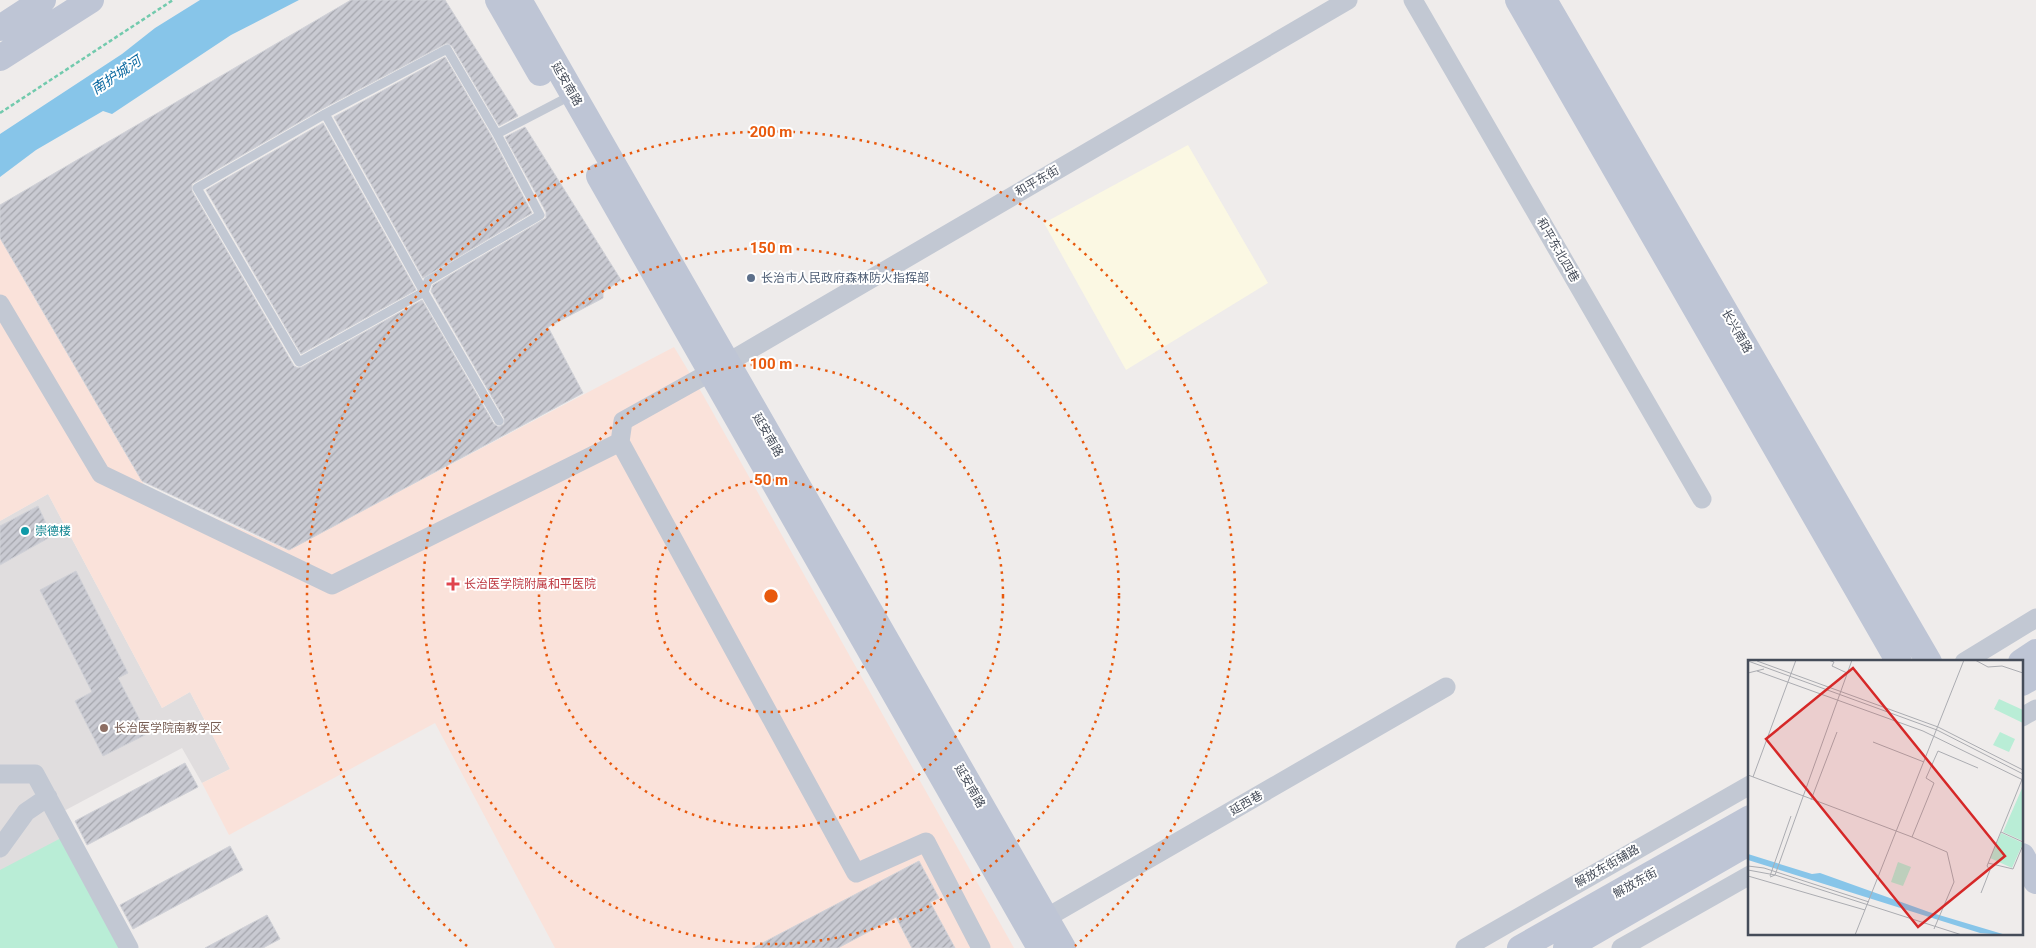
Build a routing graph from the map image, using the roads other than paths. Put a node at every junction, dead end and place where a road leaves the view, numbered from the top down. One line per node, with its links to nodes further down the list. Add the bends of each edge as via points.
1 (43, 0): 9 (main road)
2 (91, 0): 10 (main road)
3 (498, 0): 11 (main road, 延安南路)
4 (519, 0): 11 (main road, 延安南路)
5 (1348, 0): 16 (street, 和平东街)
6 (1413, 0): 19 (street, 和平东北四巷)
7 (1518, 0): 22 (main road, 长兴南路)
8 (1544, 0): 23 (main road, 长兴南路)
9 (0, 28)
10 (0, 58)
11 (565, 98): 13 (lane); 16 (main road, 延安南路)
12 (325, 114): 13 (lane, via 447,48); 14 (lane); 14 (lane, via 197,188 299,362)
13 (497, 134): 14 (lane, via 540,215 428,281)
14 (424, 292): 17 (lane)
15 (0, 304): 18 (street, via 100,474 332,584)
16 (718, 367): 18 (street, 和平东街, via 623,421); 40 (main road, 延安南路); 43 (main road, 延安南路)
17 (499, 420)
18 (620, 442): 42 (street, via 856,872 926,842)
19 (1702, 499)
20 (2036, 618): 24 (street)
21 (2036, 652): 25 (main road)
22 (1898, 660)
23 (1928, 660)
24 (1967, 660)
25 (2024, 660)
26 (2036, 675): 27 (main road)
27 (2024, 682)
28 (1446, 688): 40 (street, 延西巷)
29 (2036, 709): 30 (street)
30 (2024, 716)
31 (0, 774): 33 (street, via 35,774)
32 (1748, 786): 45 (street, 解放东街辅路)
33 (48, 797): 36 (street, via 26,812); 41 (street)
34 (1748, 819): 46 (main road, 解放东街)
35 (1748, 843): 47 (main road, 解放东街)
36 (0, 848)
37 (2024, 860): 39 (main road)
38 (1748, 876): 48 (street)
39 (2036, 881)
40 (1046, 918): 44 (main road, 延安南路)
41 (129, 948)
42 (981, 948)
43 (1040, 948)
44 (1062, 948)
45 (1465, 948)
46 (1520, 948)
47 (1566, 948)
48 (1622, 948)

